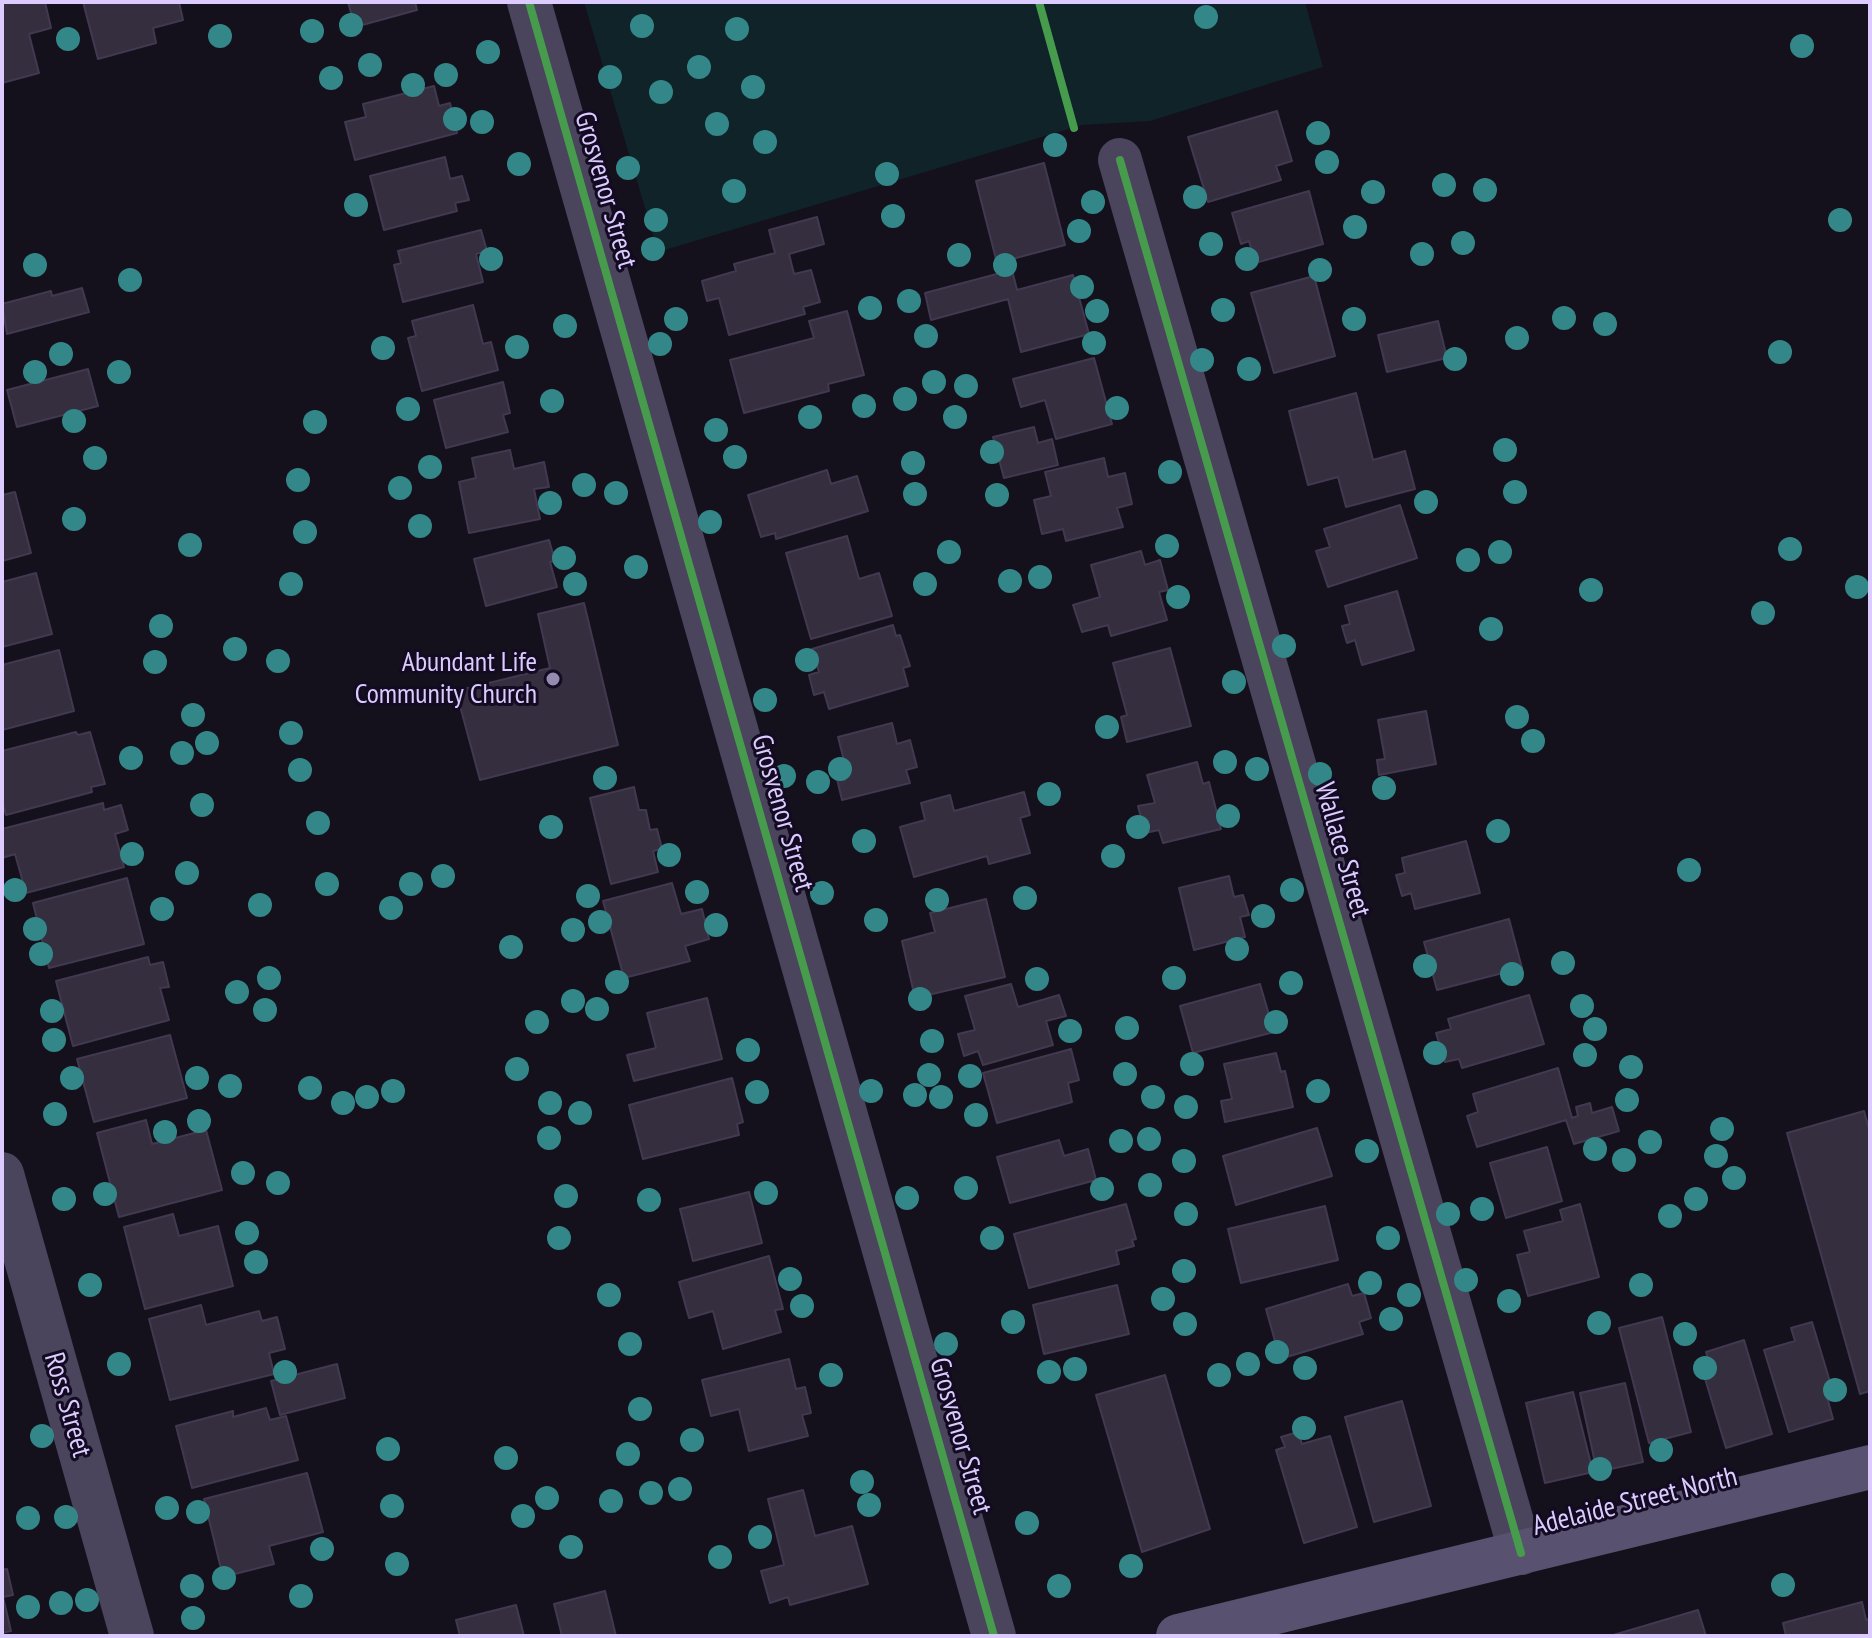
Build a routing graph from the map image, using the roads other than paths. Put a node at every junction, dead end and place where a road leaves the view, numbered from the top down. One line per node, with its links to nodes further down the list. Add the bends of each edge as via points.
1 (529, 2): 7 (street, Grosvenor Street)
2 (1120, 160): 5 (street, Wallace Street)
3 (2, 1174): 6 (street, Ross Street)
4 (1870, 1467): 5 (main road, Adelaide Street North)
5 (1521, 1553): 8 (main road, Adelaide Street North)
6 (132, 1636)
7 (994, 1636)
8 (1178, 1636)

